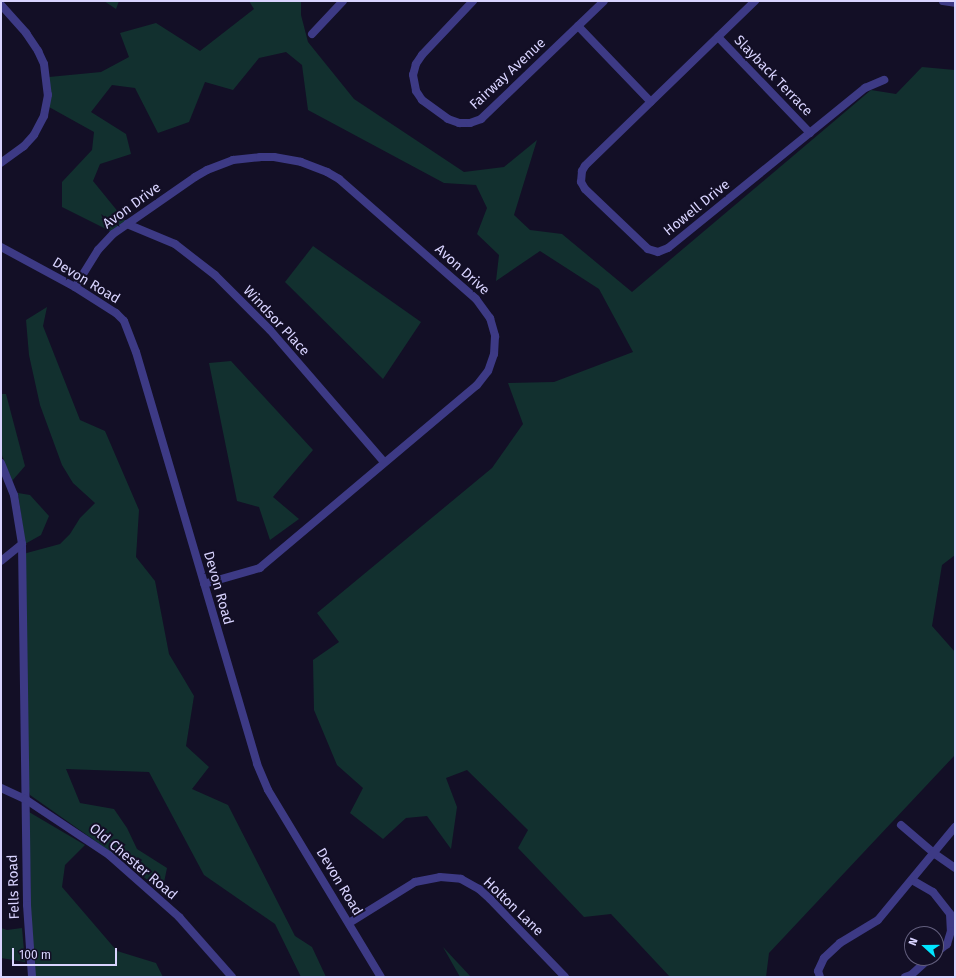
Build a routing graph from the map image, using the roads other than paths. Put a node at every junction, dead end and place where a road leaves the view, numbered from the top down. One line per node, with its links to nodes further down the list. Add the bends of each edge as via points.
1 (343, 1): 9 (street)
2 (473, 1): 8 (street, Fairway Avenue, via 422,55 414,69 414,86 419,96 453,122 465,124 481,119)
3 (604, 1): 8 (street, Fairway Avenue)
4 (755, 1): 10 (street, Howell Drive)
5 (943, 1): 6 (street)
6 (955, 3)
7 (1, 5): 14 (street, via 38,51 44,64 48,95 44,116 34,136)
8 (578, 26): 12 (street)
9 (312, 34)
10 (718, 37): 12 (street, Howell Drive); 13 (street, Slayback Terrace)
11 (884, 80): 13 (street, Howell Drive, via 865,88)
12 (651, 102): 13 (street, Howell Drive, via 586,166 581,178 585,189 645,247 655,252 668,248)
13 (810, 133)
14 (1, 162)
15 (127, 224): 17 (street, Avon Drive, via 98,250); 18 (street, Windsor Place, via 175,244 215,275 270,330); 18 (street, Avon Drive, via 195,177 220,164 260,157 288,159 315,166 339,179 476,298 490,318 495,336 494,354 488,371 477,385)
16 (1, 247): 17 (street, Devon Road)
17 (75, 287): 22 (street, Devon Road, via 116,313 129,330)
18 (384, 462): 22 (street, Avon Drive, via 260,568)
19 (1, 463): 20 (street, Fells Road, via 14,495)
20 (22, 544): 21 (street); 24 (street, Fells Road)
21 (1, 561)
22 (204, 584): 30 (street, Devon Road, via 257,764 268,790)
23 (1, 788): 24 (street, Old Chester Road)
24 (25, 799): 34 (street, Fells Road, via 27,905); 35 (street, Old Chester Road, via 110,855 179,917)
25 (901, 825): 27 (street)
26 (955, 827): 27 (street)
27 (935, 854): 28 (street); 29 (street)
28 (955, 868)
29 (912, 880): 31 (street, via 933,892 950,914 951,931); 38 (street, via 878,920 840,943 824,958 818,971)
30 (349, 923): 36 (street, Devon Road); 37 (street, Holton Lane, via 416,882 440,877 461,879 490,899)
31 (944, 946)
32 (921, 966): 33 (street)
33 (910, 976)
34 (32, 977)
35 (232, 977)
36 (381, 977)
37 (565, 977)
38 (820, 977)

